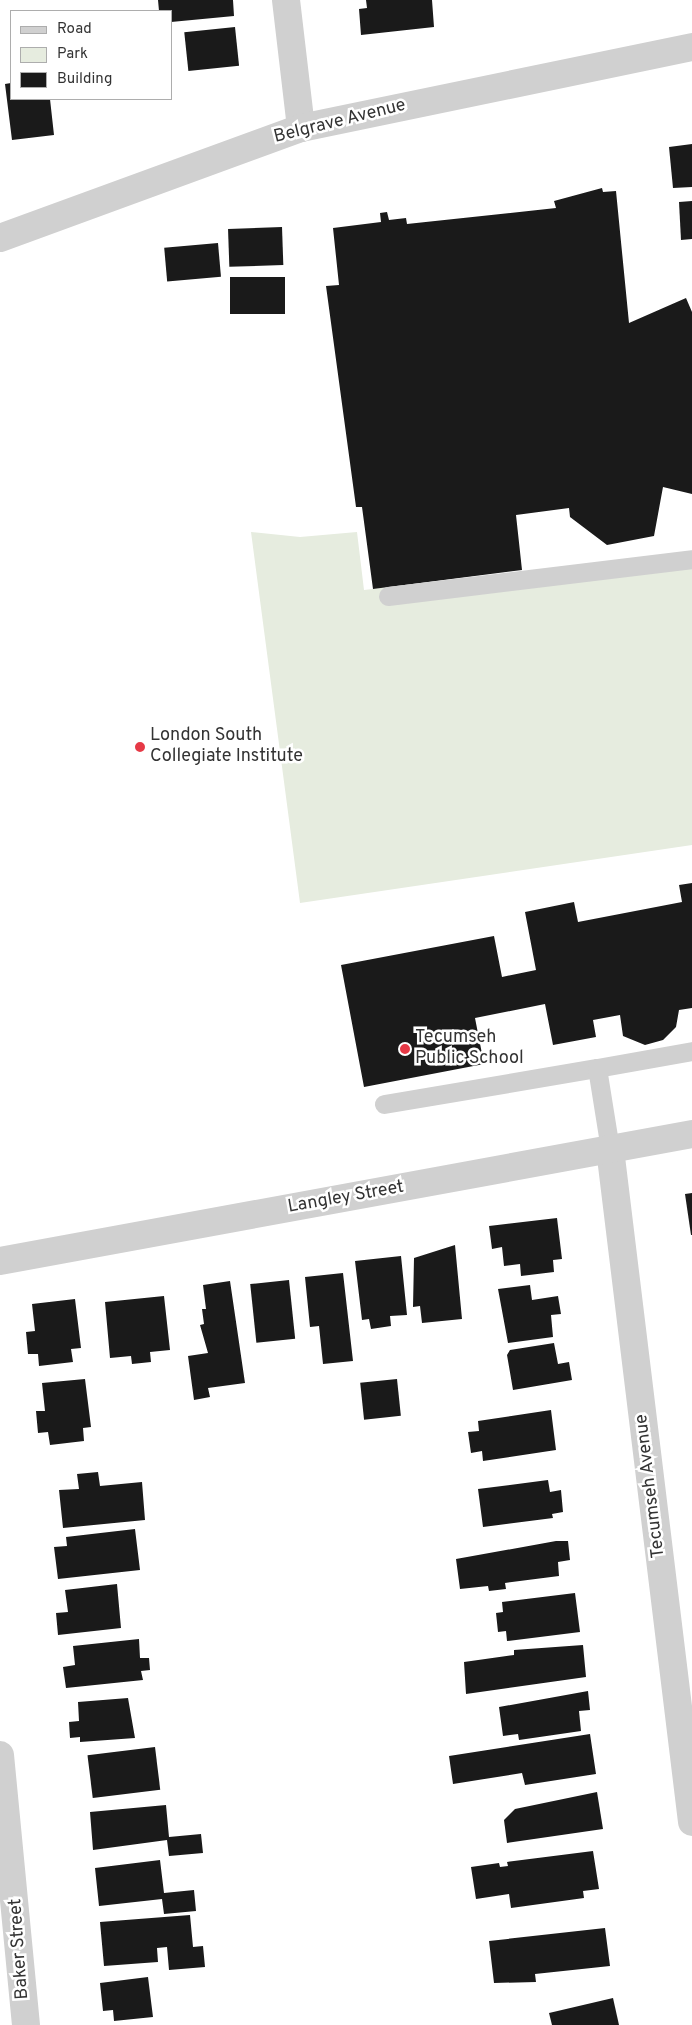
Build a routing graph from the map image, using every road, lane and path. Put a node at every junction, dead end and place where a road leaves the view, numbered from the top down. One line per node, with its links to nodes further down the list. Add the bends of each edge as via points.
1 (286, 0): 3 (street)
2 (692, 47): 3 (street, Belgrave Avenue)
3 (301, 128): 4 (street, Belgrave Avenue)
4 (0, 238)
5 (692, 559): 6 (lane)
6 (388, 596)
7 (692, 1051): 8 (lane)
8 (598, 1068): 9 (lane); 11 (lane)
9 (384, 1104)
10 (692, 1134): 11 (street, Langley Street)
11 (610, 1149): 12 (street, Langley Street); 14 (street, Tecumseh Avenue)
12 (0, 1261)
13 (0, 1754): 15 (street, Baker Street)
14 (692, 1822)
15 (26, 2025)

